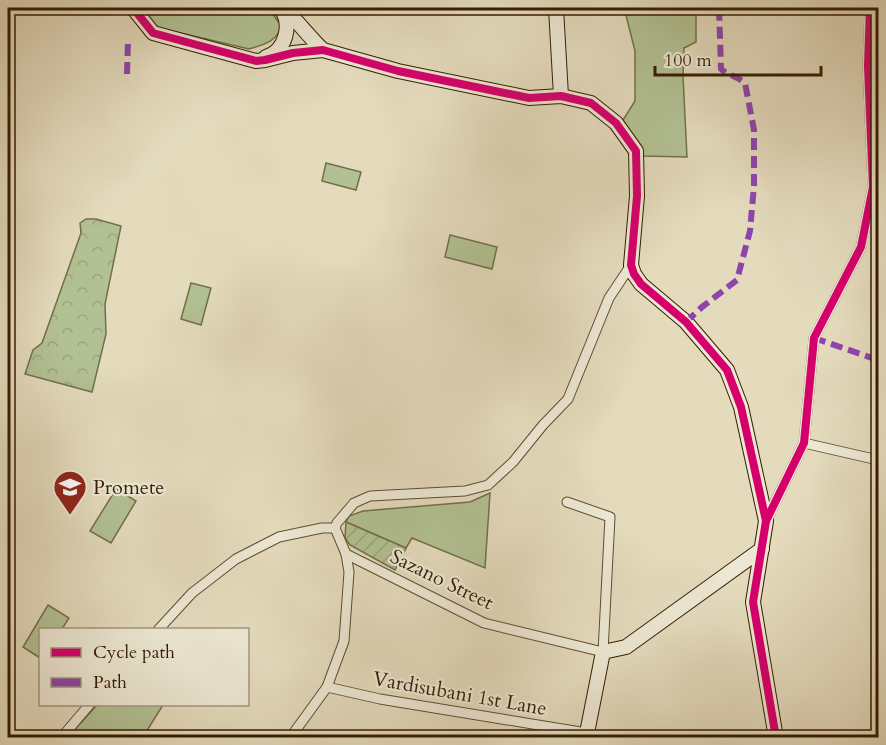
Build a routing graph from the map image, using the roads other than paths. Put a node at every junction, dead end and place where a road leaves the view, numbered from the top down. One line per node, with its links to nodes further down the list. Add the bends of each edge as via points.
1 (134, 8): 6 (street, via 153,33)
2 (281, 8): 5 (street); 6 (street, via 287,29 282,45 271,56)
3 (556, 8): 7 (street)
4 (870, 8): 9 (street, via 873,187 861,247 814,338)
5 (323, 50): 6 (street); 7 (street, via 398,71 529,98)
6 (256, 61)
7 (561, 96): 8 (street, via 591,103 616,123 636,151)
8 (631, 265): 12 (street, via 641,284 686,322 727,370 741,407); 13 (street, via 609,298 568,399 488,485 465,491 370,496 354,503)
9 (804, 443): 10 (street); 12 (street)
10 (879, 460)
11 (567, 502): 17 (street, via 610,517)
12 (766, 521): 14 (street)
13 (334, 528): 15 (street); 16 (street, via 279,537 236,559 192,593)
14 (762, 549): 17 (street, via 626,647); 23 (street, via 753,602)
15 (346, 554): 17 (street, Sazano Street, via 484,623); 18 (street, via 349,572 344,641)
16 (160, 628)
17 (603, 652): 20 (street)
18 (327, 687): 20 (street, Vardisubani 1st Lane); 22 (street)
19 (89, 706): 21 (street)
20 (587, 735)
21 (61, 738)
22 (290, 738)
23 (776, 738)

